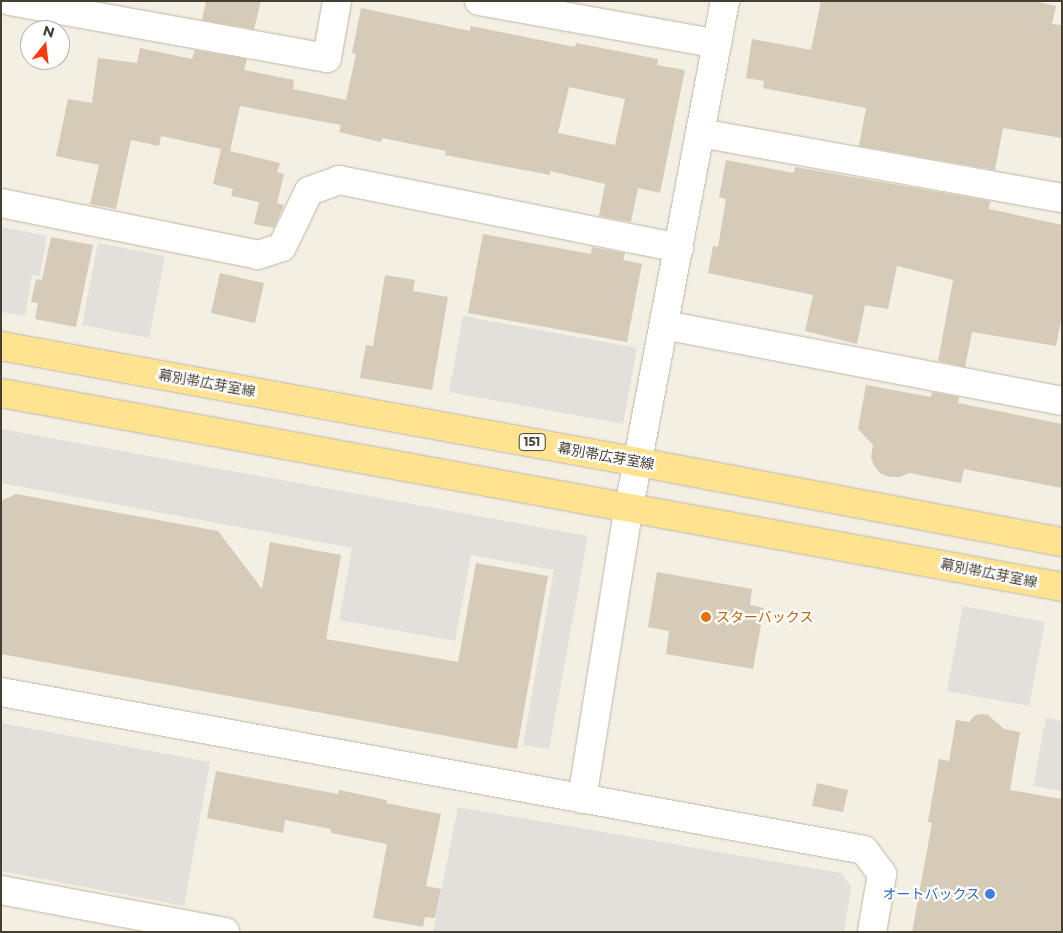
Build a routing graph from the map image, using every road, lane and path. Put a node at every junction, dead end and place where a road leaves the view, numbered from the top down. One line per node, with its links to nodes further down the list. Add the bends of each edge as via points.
1 (10, 1): 2 (street, via 327,58)
2 (337, 1)
3 (479, 1): 5 (street)
4 (725, 1): 5 (street)
5 (716, 44): 6 (street)
6 (700, 133): 7 (street); 9 (street)
7 (1062, 198)
8 (1, 204): 9 (street, via 258,255 282,247 309,191 339,180)
9 (678, 248): 10 (street)
10 (664, 324): 13 (street); 14 (street)
11 (1, 346): 14 (main road, 幕別帯広芽室線 / 151)
12 (1, 393): 15 (main road, 幕別帯広芽室線)
13 (1062, 401)
14 (638, 462): 15 (street); 16 (main road, 幕別帯広芽室線 / 151)
15 (629, 507): 17 (main road, 幕別帯広芽室線); 19 (street)
16 (1062, 542)
17 (1062, 587)
18 (1, 692): 19 (street)
19 (582, 799): 22 (street, via 864,850 882,874)
20 (1, 890): 21 (street)
21 (225, 932)
22 (872, 932)

